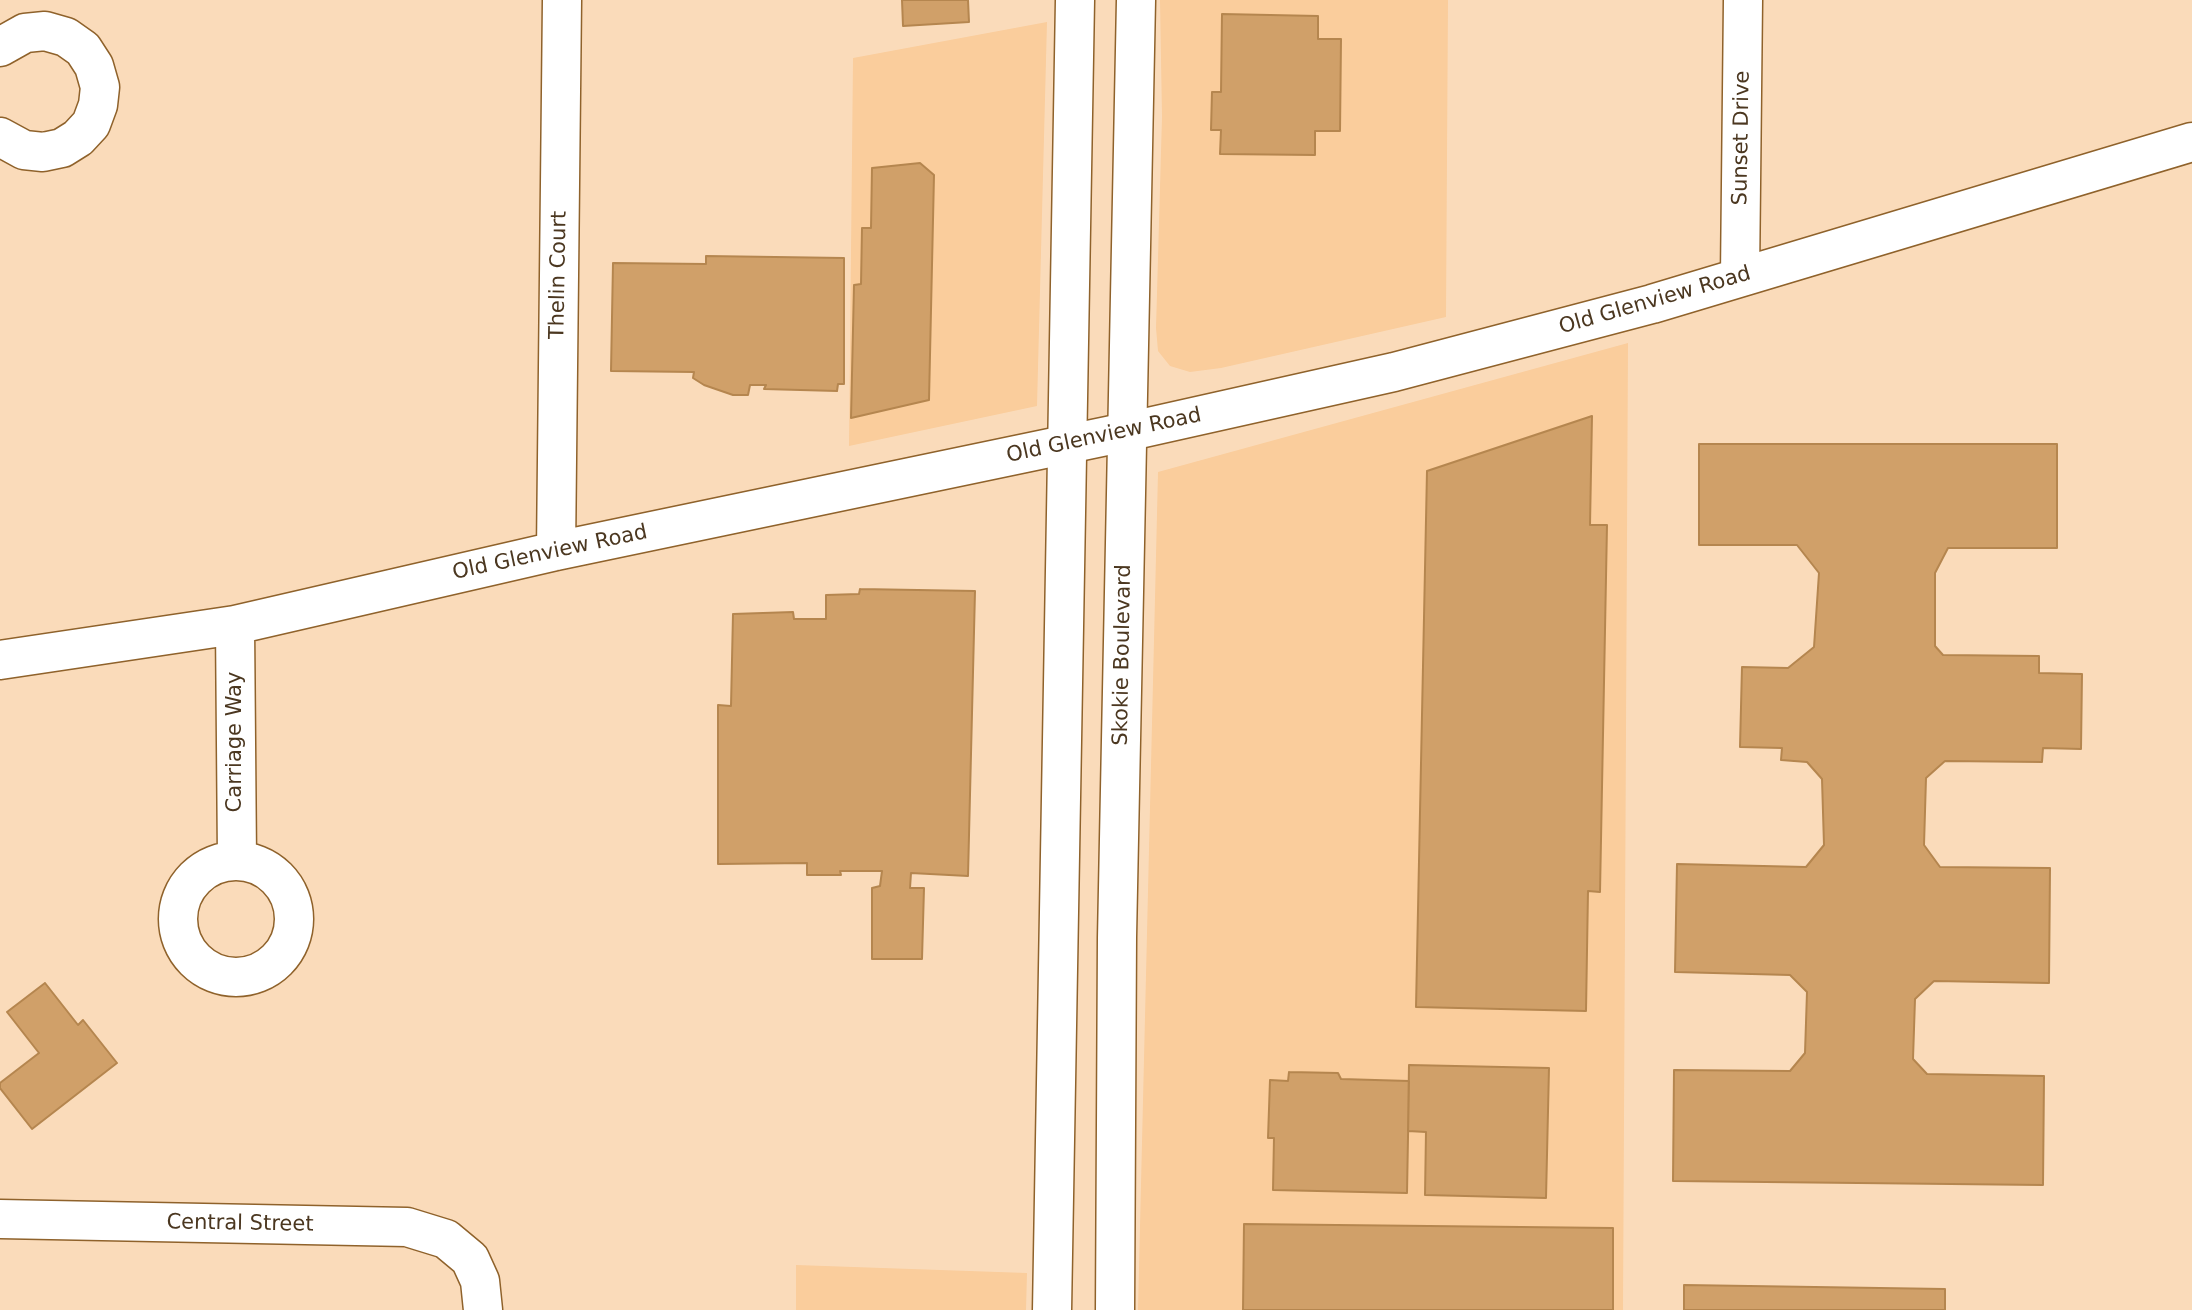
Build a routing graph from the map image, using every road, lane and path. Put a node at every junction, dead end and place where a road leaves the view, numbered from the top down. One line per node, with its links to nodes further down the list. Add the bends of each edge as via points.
1 (562, 0): 11 (street, Thelin Court)
2 (1075, 0): 10 (street)
3 (1136, 0): 9 (street, Skokie Boulevard, via 1134,245)
4 (1743, 0): 8 (street, Sunset Drive)
5 (0, 47): 6 (street, via 25,33 46,31 66,37 83,49 100,87 91,124 62,148 24,150)
6 (0, 137)
7 (2192, 142): 8 (street, Old Glenview Road)
8 (1740, 276): 9 (street, Old Glenview Road, via 1394,372)
9 (1126, 432): 10 (street, Old Glenview Road); 18 (street, Skokie Boulevard)
10 (1068, 444): 11 (street, Old Glenview Road); 17 (street)
11 (556, 551): 12 (street, Old Glenview Road)
12 (235, 625): 13 (street, Old Glenview Road); 14 (street, Carriage Way)
13 (0, 660)
14 (237, 860)
15 (0, 1219): 16 (street, Central Street, via 407,1227 446,1238 471,1259 480,1281)
16 (483, 1310)
17 (1052, 1310)
18 (1115, 1310)

